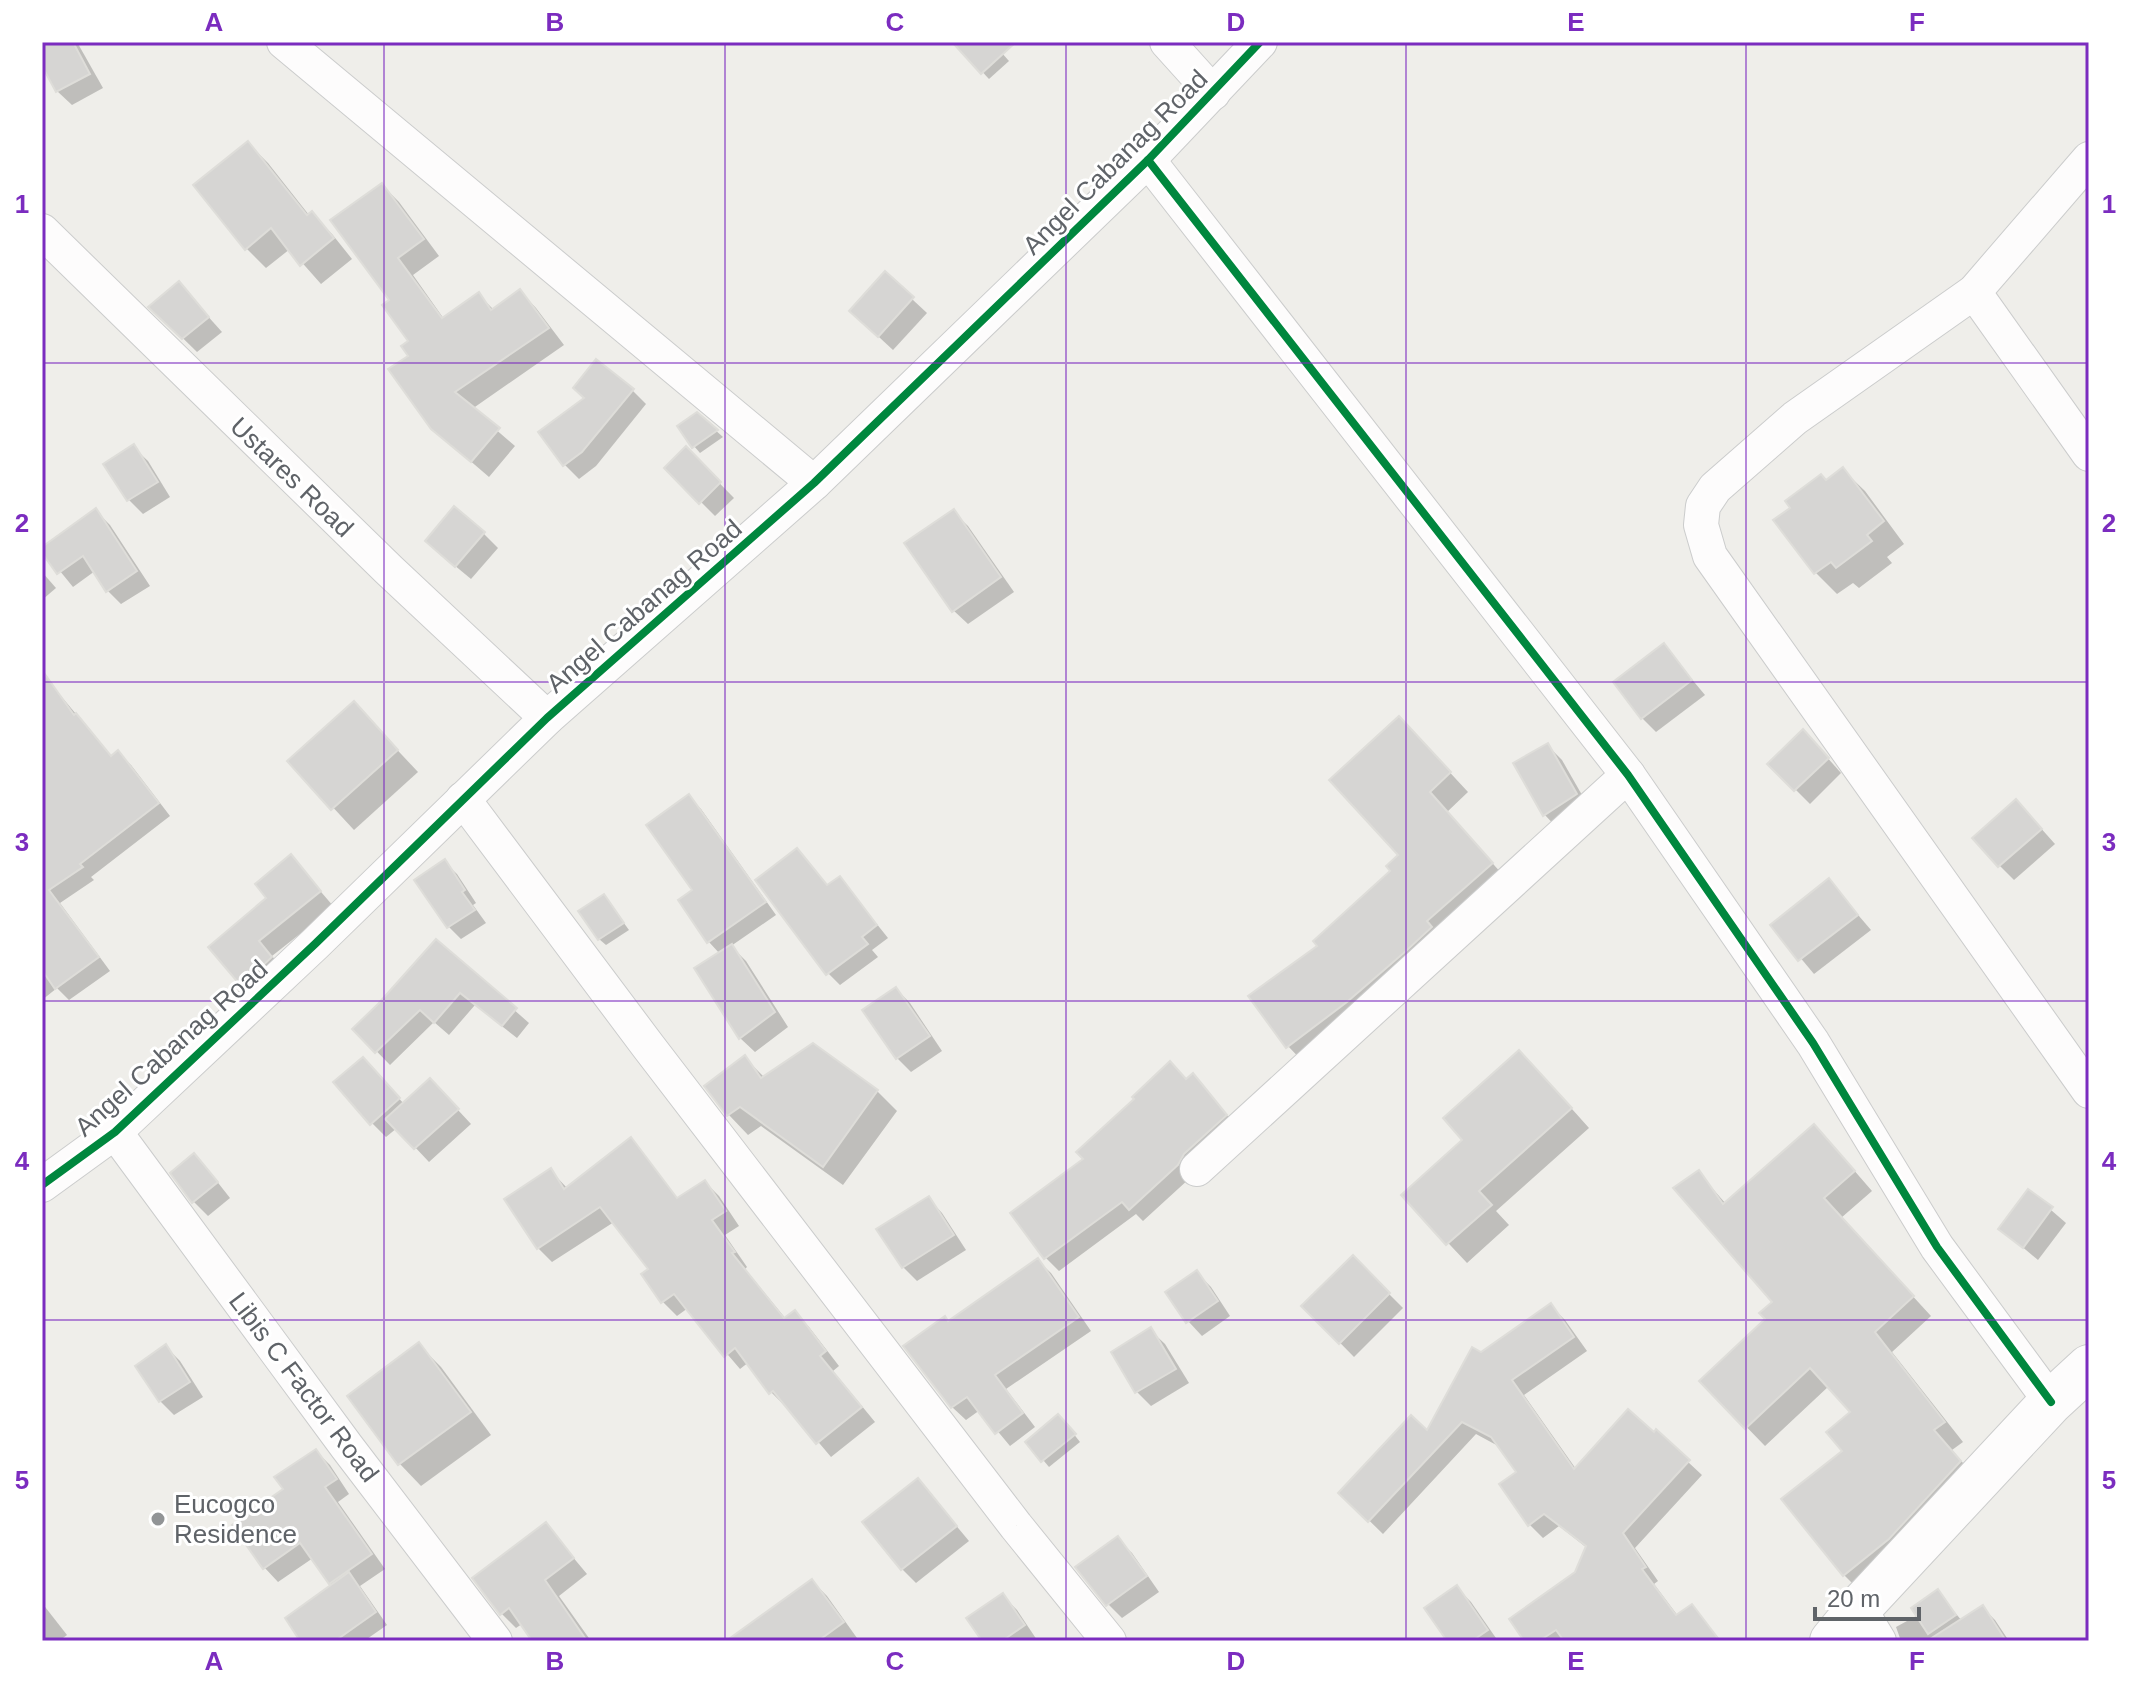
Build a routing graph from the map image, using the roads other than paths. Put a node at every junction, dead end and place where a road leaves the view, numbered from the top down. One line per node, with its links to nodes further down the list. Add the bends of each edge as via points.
1 (284, 42): 10 (street)
2 (1167, 42): 4 (street)
3 (1260, 42): 4 (street, Angel Cabanag Road)
4 (1213, 93): 6 (street, Angel Cabanag Road)
5 (2089, 159): 8 (street)
6 (1148, 160): 10 (street, Angel Cabanag Road); 12 (street)
7 (42, 231): 11 (street, Ustares Road)
8 (1974, 292): 9 (street); 14 (street, via 1795,418 1715,488 1703,506 1701,525 1710,556)
9 (2089, 454)
10 (814, 483): 11 (street, Angel Cabanag Road)
11 (547, 718): 13 (street, Angel Cabanag Road)
12 (1628, 775): 16 (street); 19 (street, via 1813,1043 1937,1247)
13 (463, 799): 15 (street, Angel Cabanag Road); 22 (street)
14 (2089, 1091)
15 (115, 1132): 17 (street, Angel Cabanag Road); 21 (street, Libis C Factor Road)
16 (1197, 1169)
17 (42, 1185)
18 (2089, 1367): 19 (street)
19 (2051, 1402): 20 (street)
20 (1857, 1630)
21 (495, 1641)
22 (1109, 1641)

